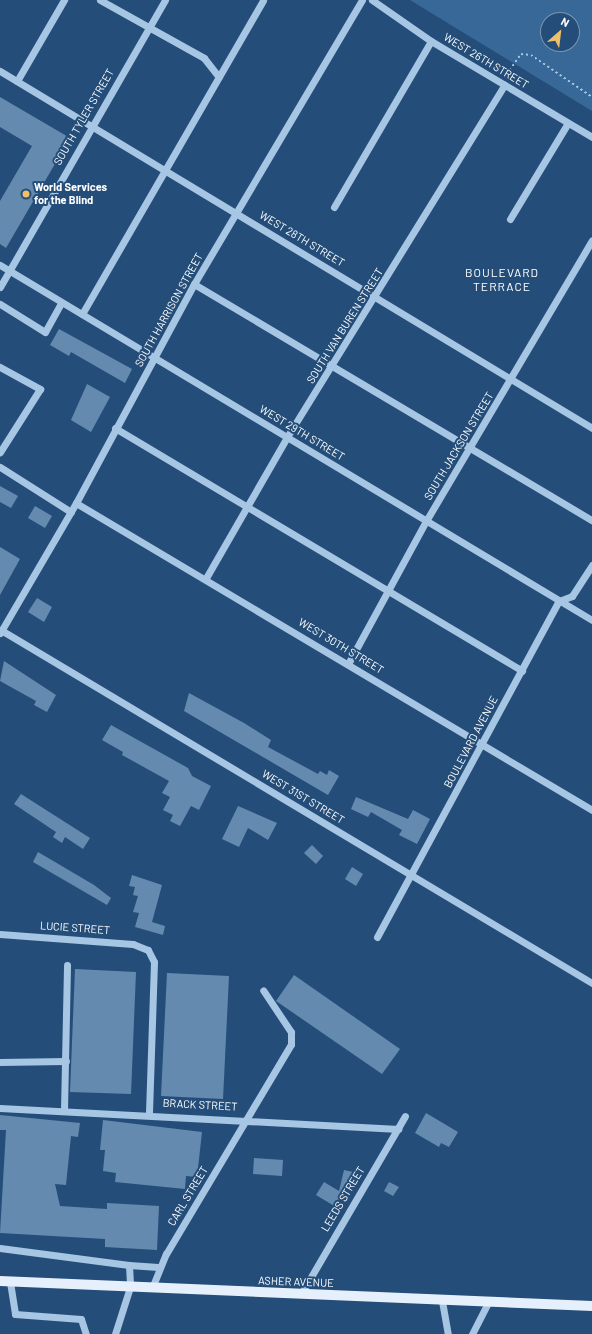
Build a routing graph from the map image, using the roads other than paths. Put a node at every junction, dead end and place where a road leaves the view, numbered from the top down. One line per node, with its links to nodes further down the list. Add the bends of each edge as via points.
1 (64, 0): 11 (street)
2 (100, 0): 7 (street)
3 (165, 0): 7 (street, SOUTH TYLER STREET)
4 (264, 0): 10 (street)
5 (362, 0): 18 (street, SOUTH HARRISON STREET)
6 (372, 0): 8 (street, WEST 26TH STREET)
7 (148, 28): 10 (street, via 204,58); 14 (street, SOUTH TYLER STREET)
8 (431, 41): 12 (street, WEST 26TH STREET); 17 (street)
9 (0, 71): 11 (street, WEST 28TH STREET)
10 (219, 76): 16 (street)
11 (18, 81): 14 (street, WEST 28TH STREET)
12 (504, 85): 13 (street, WEST 26TH STREET); 25 (street, SOUTH VAN BUREN STREET)
13 (568, 123): 15 (street, WEST 26TH STREET); 19 (street)
14 (92, 127): 16 (street, WEST 28TH STREET); 22 (street, SOUTH TYLER STREET)
15 (592, 137)
16 (164, 170): 18 (street, WEST 28TH STREET); 28 (street)
17 (334, 207)
18 (238, 213): 23 (street, SOUTH HARRISON STREET); 25 (street, WEST 28TH STREET)
19 (510, 219)
20 (592, 240): 32 (street, SOUTH JACKSON STREET)
21 (0, 265): 22 (street, WEST 29TH STREET)
22 (8, 272): 24 (street, SOUTH TYLER STREET); 26 (street, WEST 29TH STREET)
23 (194, 284): 29 (street, SOUTH HARRISON STREET); 30 (street)
24 (0, 287)
25 (376, 296): 30 (street, SOUTH VAN BUREN STREET); 32 (street, WEST 28TH STREET)
26 (61, 303): 27 (street, via 46,332); 28 (street, WEST 29TH STREET)
27 (0, 304)
28 (82, 314): 29 (street, WEST 29TH STREET)
29 (156, 356): 33 (street, SOUTH HARRISON STREET); 35 (street, WEST 29TH STREET)
30 (334, 365): 35 (street, SOUTH VAN BUREN STREET); 36 (street)
31 (0, 367): 37 (street, via 40,389)
32 (512, 380): 34 (street, WEST 28TH STREET); 36 (street, SOUTH JACKSON STREET)
33 (115, 428): 39 (street, SOUTH HARRISON STREET); 40 (street)
34 (592, 428)
35 (287, 437): 40 (street, SOUTH VAN BUREN STREET); 43 (street, WEST 29TH STREET)
36 (472, 448): 42 (street); 43 (street, SOUTH JACKSON STREET)
37 (0, 452)
38 (0, 467): 41 (street)
39 (76, 503): 41 (street, SOUTH HARRISON STREET); 45 (street, WEST 30TH STREET)
40 (249, 506): 45 (street, SOUTH VAN BUREN STREET); 46 (street)
41 (71, 512): 49 (street, SOUTH HARRISON STREET)
42 (592, 520)
43 (426, 521): 46 (street, SOUTH JACKSON STREET); 47 (street, WEST 29TH STREET)
44 (592, 565): 47 (street, via 572,596)
45 (206, 578): 50 (street, WEST 30TH STREET)
46 (390, 591): 50 (street, SOUTH JACKSON STREET); 51 (street)
47 (559, 601): 48 (street, WEST 29TH STREET); 51 (street, BOULEVARD AVENUE)
48 (592, 620)
49 (1, 632): 54 (street, WEST 31ST STREET)
50 (348, 664): 52 (street, WEST 30TH STREET)
51 (522, 671): 52 (street, BOULEVARD AVENUE)
52 (483, 744): 53 (street, WEST 30TH STREET); 54 (street, BOULEVARD AVENUE)
53 (592, 810)
54 (412, 876): 56 (street, BOULEVARD AVENUE); 58 (street, WEST 31ST STREET)
55 (0, 934): 64 (street, LUCIE STREET, via 133,944 148,950 154,962)
56 (377, 937)
57 (67, 965): 60 (street)
58 (592, 983)
59 (263, 990): 66 (street, CARL STREET, via 293,1036)
60 (66, 1061): 61 (street); 63 (street)
61 (0, 1062)
62 (0, 1108): 63 (street, BRACK STREET)
63 (64, 1110): 64 (street, BRACK STREET)
64 (149, 1113): 66 (street, BRACK STREET)
65 (405, 1116): 67 (street, LEEDS STREET)
66 (249, 1118): 67 (street, BRACK STREET); 70 (street, CARL STREET)
67 (398, 1129): 74 (street, LEEDS STREET)
68 (0, 1248): 69 (street)
69 (129, 1265): 70 (street); 72 (street)
70 (158, 1267): 73 (street, CARL STREET)
71 (5, 1282): 72 (main road, ASHER AVENUE); 78 (street, via 15,1314 81,1319)
72 (130, 1287): 73 (main road, ASHER AVENUE); 79 (street)
73 (152, 1288): 74 (main road, ASHER AVENUE)
74 (301, 1294): 75 (main road, ASHER AVENUE)
75 (442, 1301): 76 (main road, ASHER AVENUE); 80 (street)
76 (488, 1303): 77 (main road, ASHER AVENUE); 81 (street)
77 (592, 1306)
78 (86, 1334)
79 (115, 1334)
80 (448, 1334)
81 (472, 1334)

